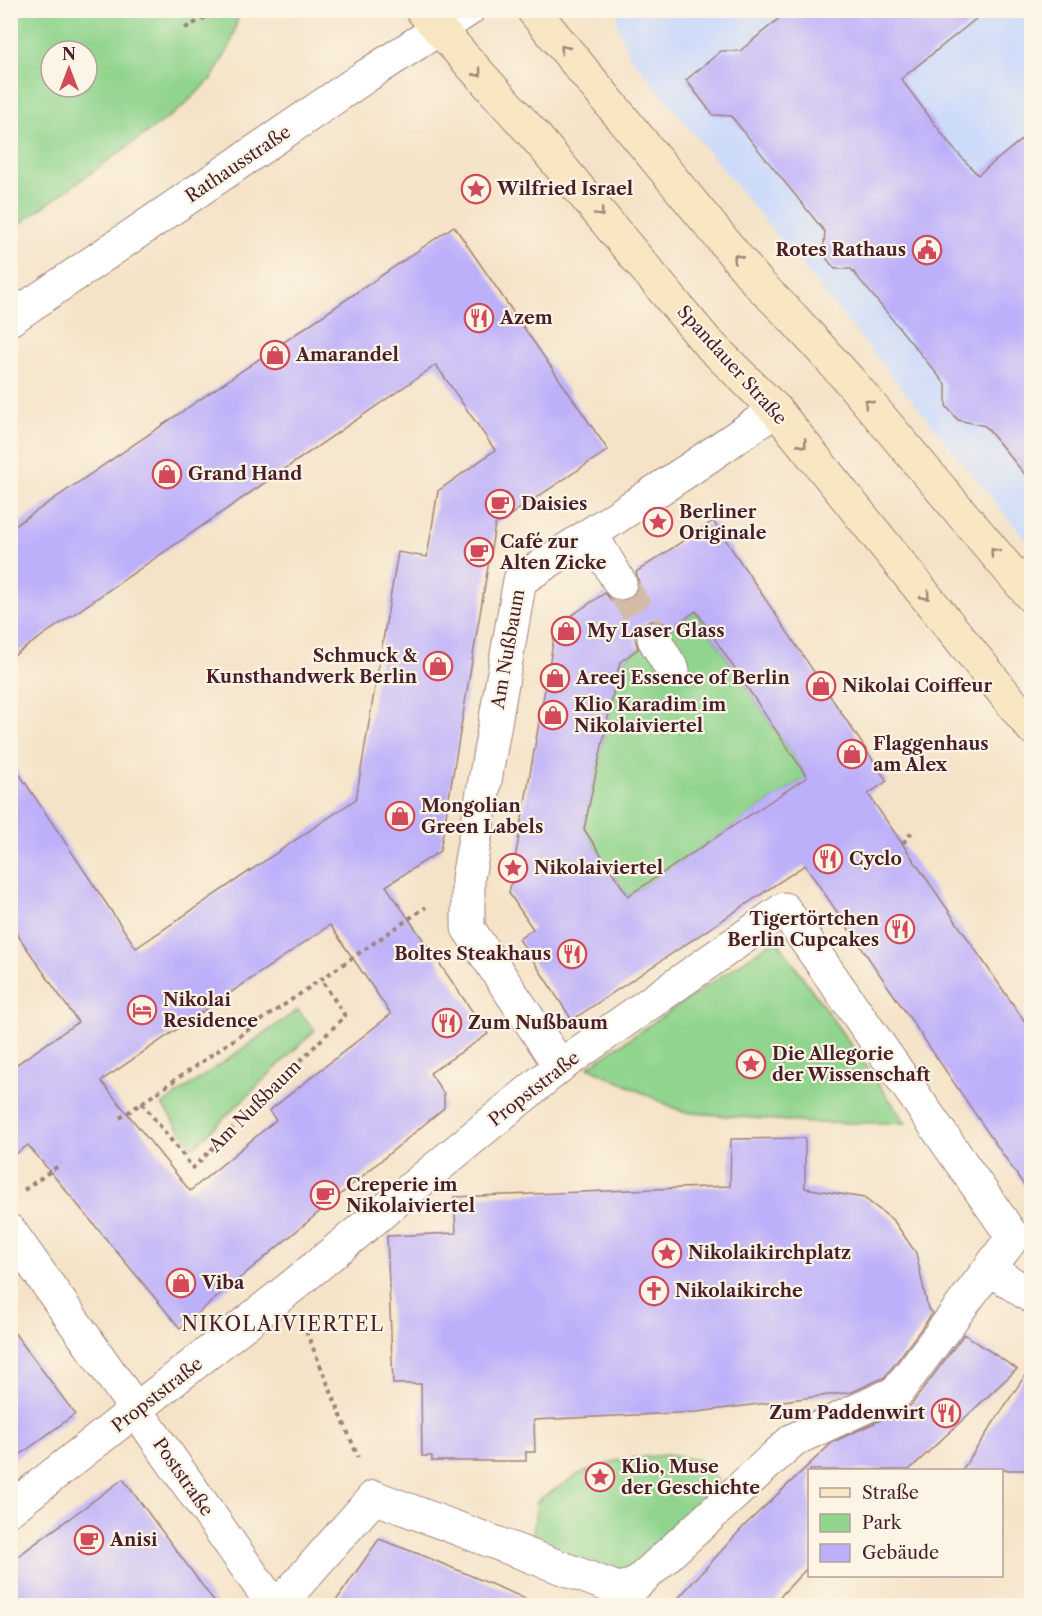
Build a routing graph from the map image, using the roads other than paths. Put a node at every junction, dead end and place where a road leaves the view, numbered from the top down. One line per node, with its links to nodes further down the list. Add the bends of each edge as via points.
1 (468, 10): 3 (street, Rathausstraße)
2 (533, 10): 8 (main road, one-way to 2, via 849,380 758,283)
3 (431, 20): 4 (street, Rathausstraße, via 366,76); 5 (main road, Spandauer Straße, one-way to 5, via 535,136 706,340)
4 (10, 318)
5 (776, 410): 6 (street, Am Nußbaum); 11 (main road, Spandauer Straße, one-way to 11)
6 (591, 534): 7 (street); 12 (street, Am Nußbaum, via 520,580 468,878 468,928)
7 (620, 583)
8 (1032, 597)
9 (654, 639): 10 (street)
10 (673, 671)
11 (1032, 728)
12 (560, 1066): 14 (street, Propststraße, via 784,909 1013,1237); 16 (street, Propststraße)
13 (10, 1231): 16 (street, Poststraße)
14 (990, 1269): 15 (street); 19 (street, via 897,1392 793,1440 635,1585 618,1589 374,1497)
15 (1032, 1296)
16 (137, 1411): 17 (street, Propststraße); 18 (street, Poststraße)
17 (10, 1509)
18 (274, 1605)
19 (278, 1605)

